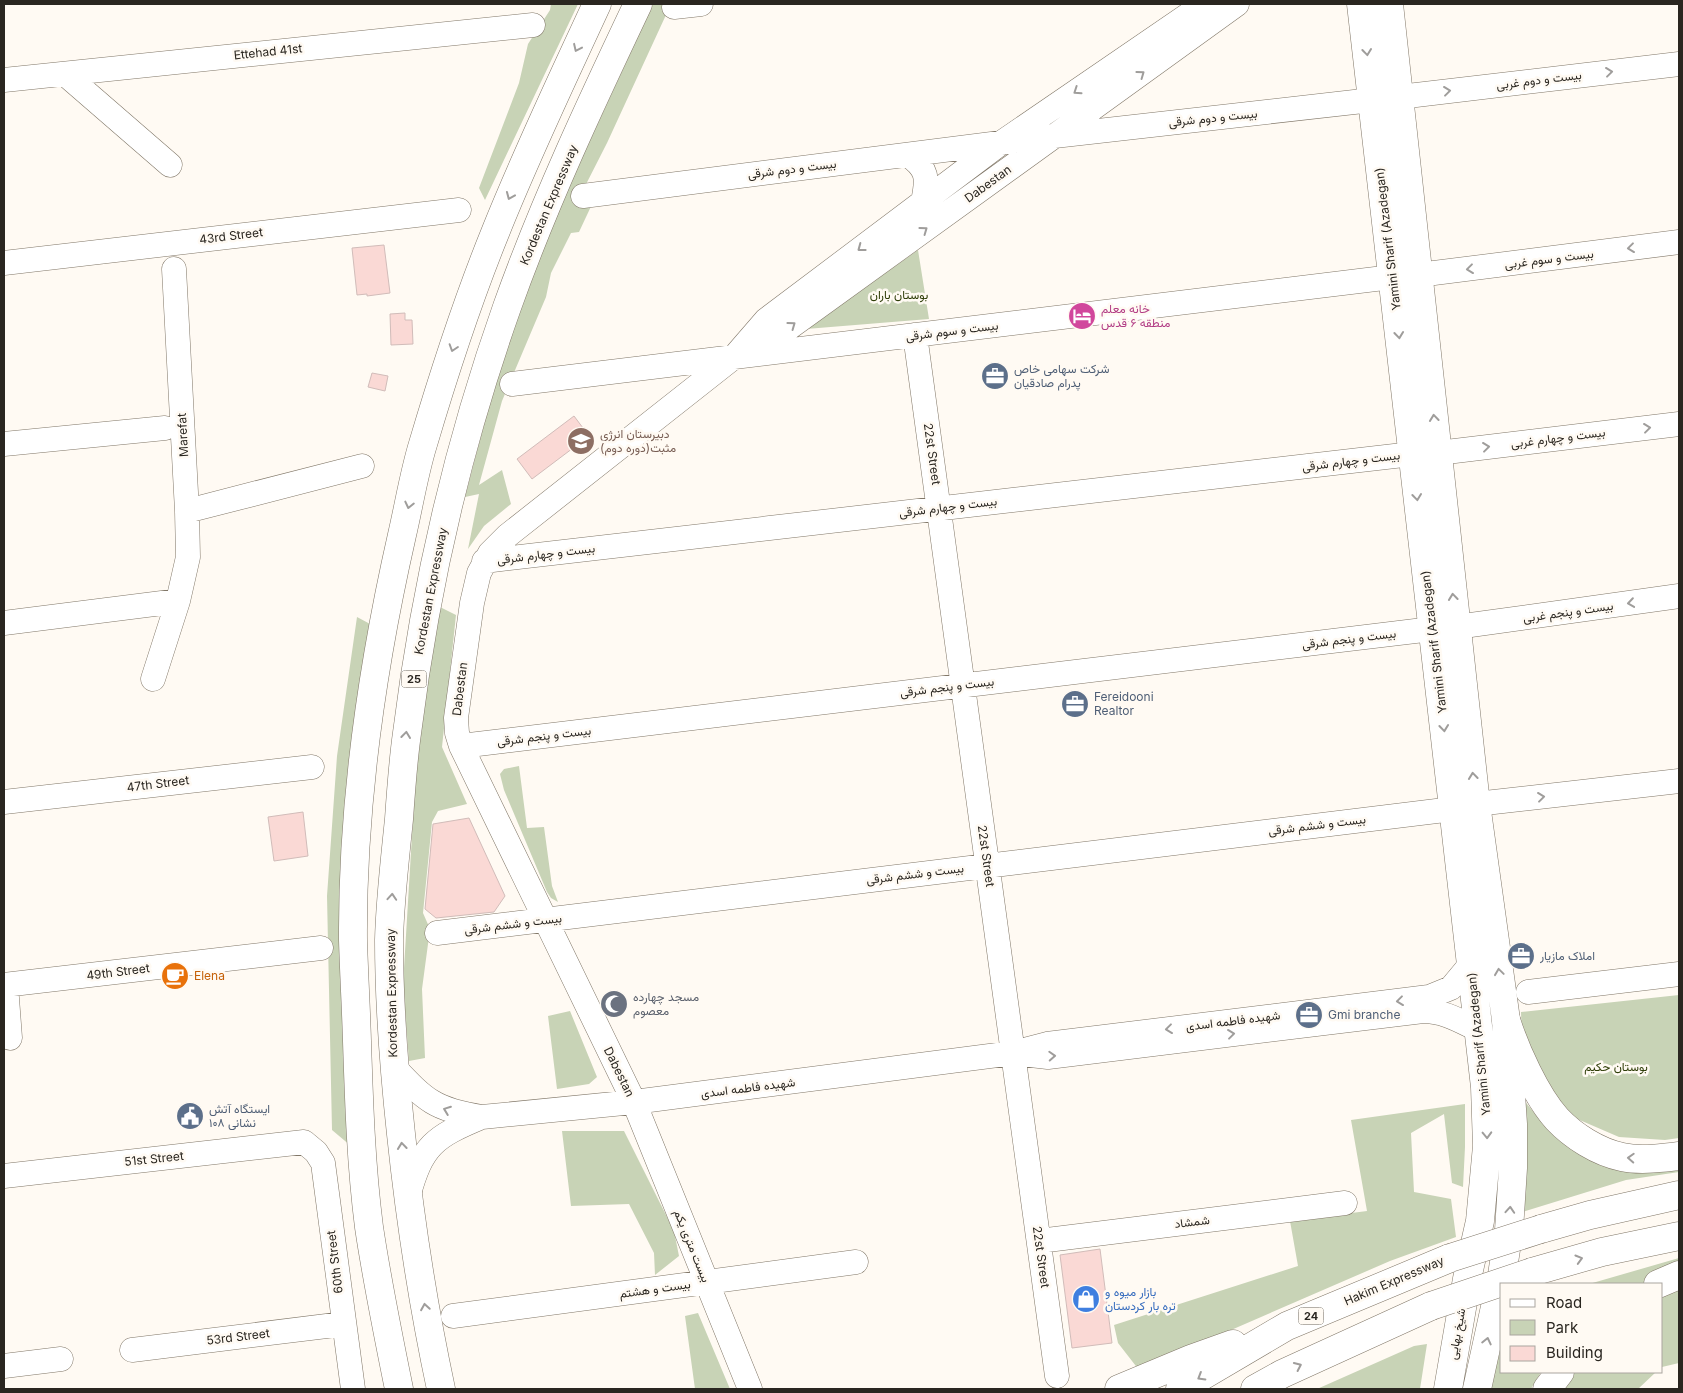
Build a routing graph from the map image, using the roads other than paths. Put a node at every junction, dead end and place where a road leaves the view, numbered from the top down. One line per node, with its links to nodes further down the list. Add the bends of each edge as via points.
1 (597, 4): 91 (main road, one-way to 91, via 524,164 458,334 422,447 394,572 373,688 356,859 353,938 357,1063 369,1224)
2 (638, 4): 63 (main road, Kordestan Expressway / 25, one-way to 2, via 389,937 394,869 406,736 420,640 440,541 454,481 507,308 548,199)
3 (701, 4): 8 (street)
4 (1204, 4): 18 (street, Dabestan, one-way to 18)
5 (1237, 4): 14 (street, Dabestan, one-way to 5)
6 (1361, 4): 15 (main road, Yamini Sharif (Azadegan), one-way to 15)
7 (1389, 4): 13 (main road, Yamini Sharif (Azadegan))
8 (674, 7)
9 (532, 25): 11 (street, Ettehad 41st)
10 (1679, 64): 13 (street, بیست و دوم غربی, one-way to 10)
11 (65, 74): 12 (street, Ettehad 41st); 20 (street)
12 (4, 80)
13 (1399, 97): 27 (main road, Yamini Sharif (Azadegan))
14 (1105, 99): 16 (street, via 1116,100 1123,110); 17 (street, Dabestan)
15 (1372, 100): 16 (street, بیست و دوم شرقی); 27 (main road, Yamini Sharif (Azadegan))
16 (1118, 129): 17 (street, بیست و دوم شرقی)
17 (1054, 136): 18 (street, بیست و دوم شرقی); 29 (street, Dabestan, one-way to 17, via 779,335)
18 (1001, 143): 19 (street, بیست و دوم شرقی); 22 (street, Dabestan)
19 (908, 155): 21 (street, بیست و دوم شرقی); 22 (street, via 924,169 926,186)
20 (170, 165)
21 (583, 196)
22 (923, 202): 29 (street, Dabestan, one-way to 29, via 766,320)
23 (459, 210): 25 (street, 43rd Street)
24 (1679, 242): 27 (street, بیست و سوم غربی, one-way to 27)
25 (4, 263)
26 (174, 269): 37 (street, Marefat)
27 (1405, 276): 28 (street, بیست و سوم شرقی); 34 (main road, Yamini Sharif (Azadegan))
28 (915, 335): 29 (street, بیست و سوم شرقی); 36 (street, 22st Street)
29 (734, 357): 30 (street, بیست و سوم شرقی); 38 (street, Dabestan, via 507,536)
30 (512, 384)
31 (1679, 424): 34 (street, بیست و چهارم غربی, one-way to 31)
32 (165, 428): 33 (street)
33 (4, 444)
34 (1425, 453): 36 (street, بیست و چهارم شرقی); 42 (main road, Yamini Sharif (Azadegan))
35 (362, 466): 37 (street)
36 (939, 508): 38 (street, بیست و چهارم شرقی); 44 (street, 22st Street)
37 (187, 511): 40 (street, Marefat, via 188,557)
38 (484, 561): 45 (street, Dabestan, via 472,603 457,710 457,733)
39 (1679, 596): 42 (street, بیست و پنجم غربی, one-way to 42)
40 (178, 601): 41 (street); 43 (street, Marefat)
41 (4, 623)
42 (1444, 628): 44 (street, بیست و پنجم شرقی); 49 (main road, Yamini Sharif (Azadegan))
43 (153, 679)
44 (963, 686): 45 (street, بیست و پنجم شرقی); 50 (street, 22st Street)
45 (461, 746): 51 (street, Dabestan)
46 (312, 767): 48 (street, 47th Street)
47 (1679, 780): 49 (street, بیست و ششم شرقی, one-way to 47)
48 (4, 802)
49 (1464, 807): 50 (street, بیست و ششم شرقی); 54 (main road, Yamini Sharif (Azadegan)); 59 (main road, Yamini Sharif (Azadegan), one-way to 49)
50 (988, 866): 51 (street, بیست و ششم شرقی); 62 (street, 22st Street)
51 (546, 920): 52 (street, بیست و ششم شرقی); 64 (street, Dabestan)
52 (437, 933)
53 (321, 948): 56 (street, 49th Street)
54 (1471, 964): 58 (street, شهیده فاطمه اسدی, via 1451,988); 60 (main road, Yamini Sharif (Azadegan))
55 (1679, 974): 57 (street)
56 (5, 985): 61 (street)
57 (1528, 992)
58 (1429, 1004): 60 (street, شهیده فاطمه اسدی); 62 (street, شهیده فاطمه اسدی, via 1046,1044)
59 (1506, 1020): 67 (main road, one-way to 59, via 1623,1158 1604,1152 1570,1131 1556,1118 1538,1091 1512,1040); 78 (main road, Yamini Sharif (Azadegan), one-way to 59, via 1509,1230 1514,1124)
60 (1479, 1030): 76 (main road, Yamini Sharif (Azadegan), one-way to 76, via 1487,1146 1480,1220)
61 (10, 1038)
62 (1013, 1053): 64 (street, شهیده فاطمه اسدی); 73 (street, 22st Street)
63 (394, 1067): 65 (street, one-way to 63, via 441,1108 415,1089); 70 (main road, Kordestan Expressway / 25, one-way to 63)
64 (634, 1102): 65 (street, شهیده فاطمه اسدی); 77 (street, بیست متری یکم)
65 (482, 1117): 70 (street, via 437,1139 418,1166)
66 (304, 1142): 68 (street, 51st Street); 82 (street, 60th Street, via 323,1163)
67 (1679, 1156)
68 (4, 1176)
69 (1679, 1195): 83 (main road, Hakim Expressway / 24, bridge, via 1590,1215 1450,1258)
70 (408, 1198): 84 (main road, Kordestan Expressway / 25, one-way to 70)
71 (1345, 1203): 73 (street, شمشاد)
72 (1679, 1236): 97 (main road, one-way to 72, bridge, via 1306,1362 1431,1306 1602,1252)
73 (1039, 1241): 89 (street, 22st Street)
74 (856, 1262): 77 (street, بیست و هشتم)
75 (1679, 1274): 79 (main road)
76 (1467, 1279): 98 (main road, شیخ بهایی)
77 (707, 1282): 81 (street, بیست و هشتم); 94 (street, بیست متری یکم)
78 (1500, 1283)
79 (1660, 1283)
80 (1500, 1284): 99 (main road, Yamini Sharif (Azadegan), one-way to 80)
81 (453, 1316)
82 (343, 1324): 85 (street, 53rd Street); 90 (street, 60th Street)
83 (1287, 1326): 95 (main road, via 1191,1359); 96 (main road, Hakim Expressway / 24, one-way to 96)
84 (431, 1340): 92 (main road, Kordestan Expressway / 25); 93 (main road)
85 (132, 1350)
86 (61, 1359): 87 (street)
87 (4, 1366)
88 (1559, 1373): 100 (main road)
89 (1057, 1376)
90 (353, 1389)
91 (399, 1389)
92 (441, 1389)
93 (460, 1389)
94 (750, 1389)
95 (1119, 1389)
96 (1180, 1389)
97 (1255, 1389)
98 (1448, 1389)
99 (1477, 1389)
100 (1547, 1389)

